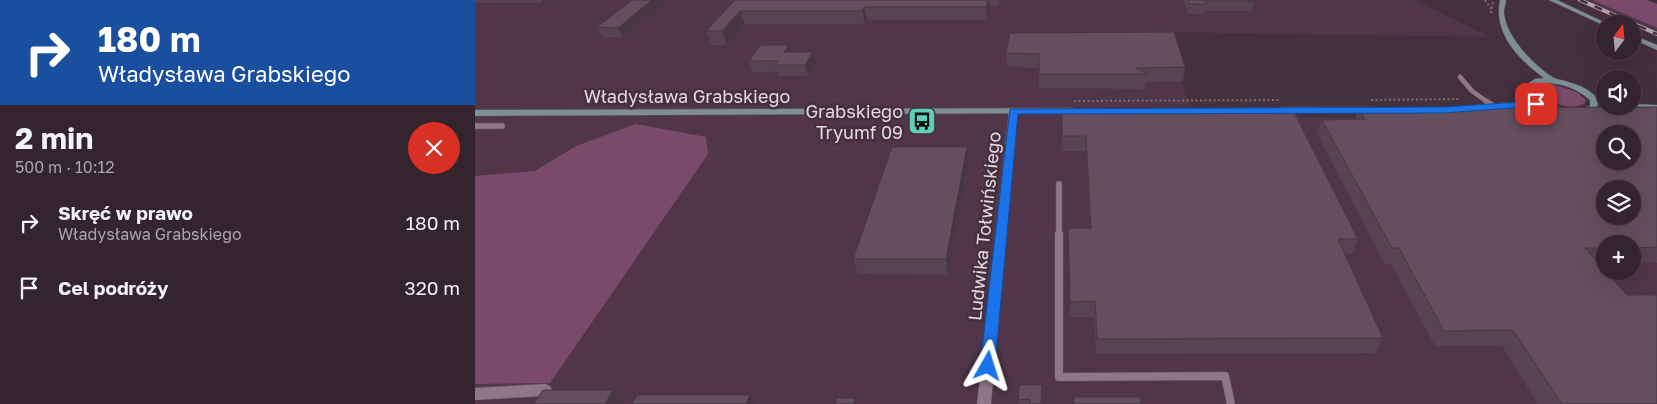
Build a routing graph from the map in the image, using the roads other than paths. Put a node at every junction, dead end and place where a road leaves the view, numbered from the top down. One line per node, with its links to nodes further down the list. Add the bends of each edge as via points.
1 (1503, 0): 6 (street, via 1501,21)
2 (1552, 0): 3 (street)
3 (1596, 20)
4 (1641, 41): 5 (street)
5 (1657, 48)
6 (1523, 55): 8 (street); 9 (street)
7 (1460, 77): 13 (lane, via 1472,91)
8 (1538, 81): 9 (street); 10 (street, via 1528,86)
9 (1553, 81): 11 (street, via 1573,86)
10 (1532, 96): 12 (street); 13 (street)
11 (1596, 98)
12 (1545, 104): 13 (street); 14 (street, via 1575,111 1590,110)
13 (1496, 105): 15 (street)
14 (1596, 105)
15 (1451, 109)
16 (1276, 110): 17 (street)
17 (1384, 110)
18 (1013, 111): 19 (street, Władysława Grabskiego); 20 (street, Władysława Grabskiego); 26 (street, Ludwika Tołwińskiego)
19 (1079, 111)
20 (475, 113)
21 (475, 126): 22 (lane)
22 (502, 126)
23 (1059, 184): 27 (lane, via 1059,377 1225,376)
24 (545, 390): 25 (street)
25 (475, 394)
26 (984, 404)
27 (1231, 404)

